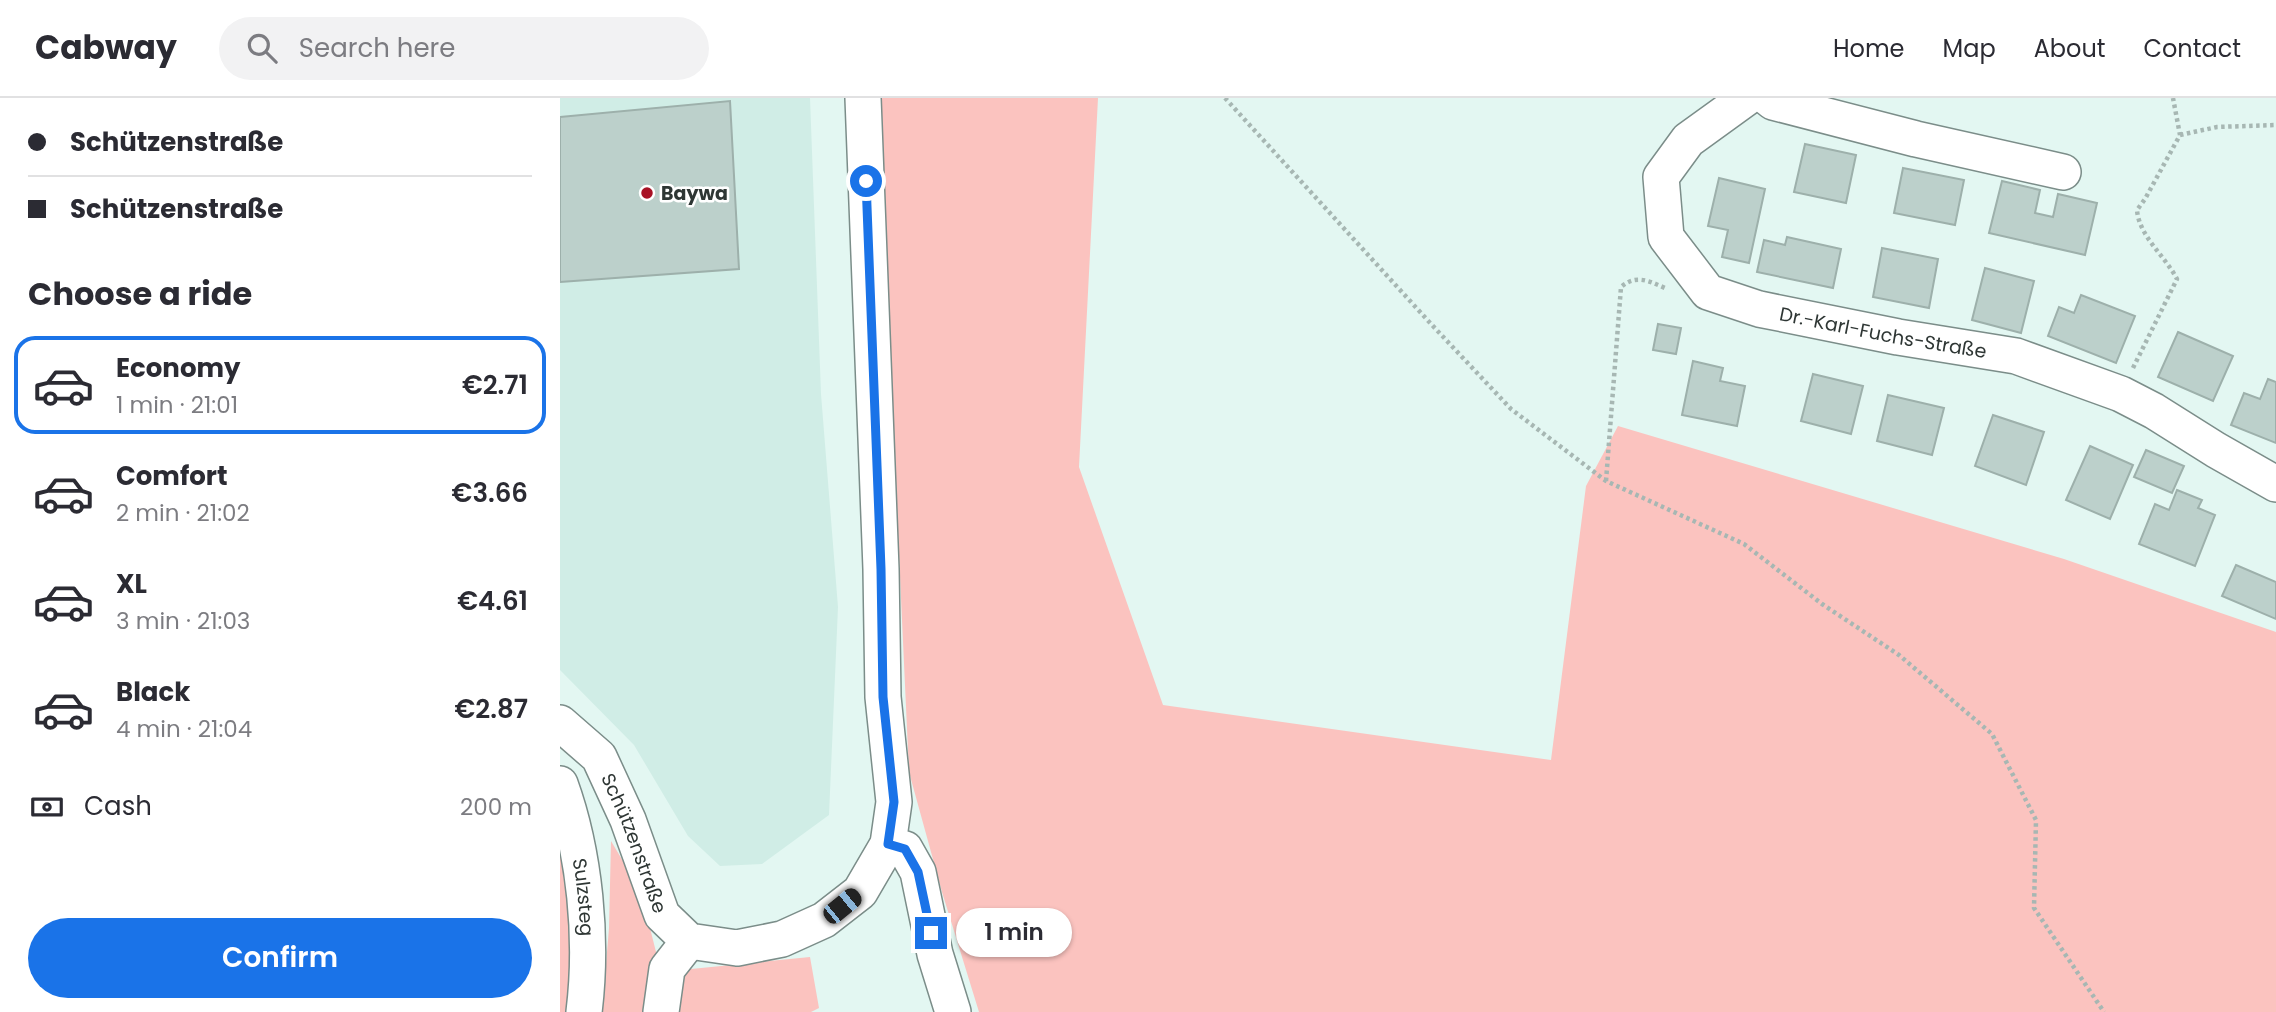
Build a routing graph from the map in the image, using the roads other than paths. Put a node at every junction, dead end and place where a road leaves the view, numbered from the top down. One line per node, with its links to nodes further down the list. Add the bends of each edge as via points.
1 (863, 98): 8 (street, via 883,697 894,802)
2 (1746, 98): 5 (street, Dr.-Karl-Fuchs-Straße, via 1688,140 1661,177 1666,237 1708,292 1759,309 2016,356 2121,394)
3 (1768, 98): 4 (street, via 1916,139)
4 (2063, 172)
5 (2276, 484)
6 (560, 723): 9 (street, Schützenstraße, via 599,757 628,820 662,915)
7 (560, 784): 10 (street, Sulzsteg, via 577,838 584,897)
8 (888, 844): 9 (street, via 860,892 824,920 782,939 737,948); 12 (street, via 905,849 918,872)
9 (689, 941): 11 (street, via 667,969)
10 (584, 1012)
11 (661, 1012)
12 (953, 1012)

